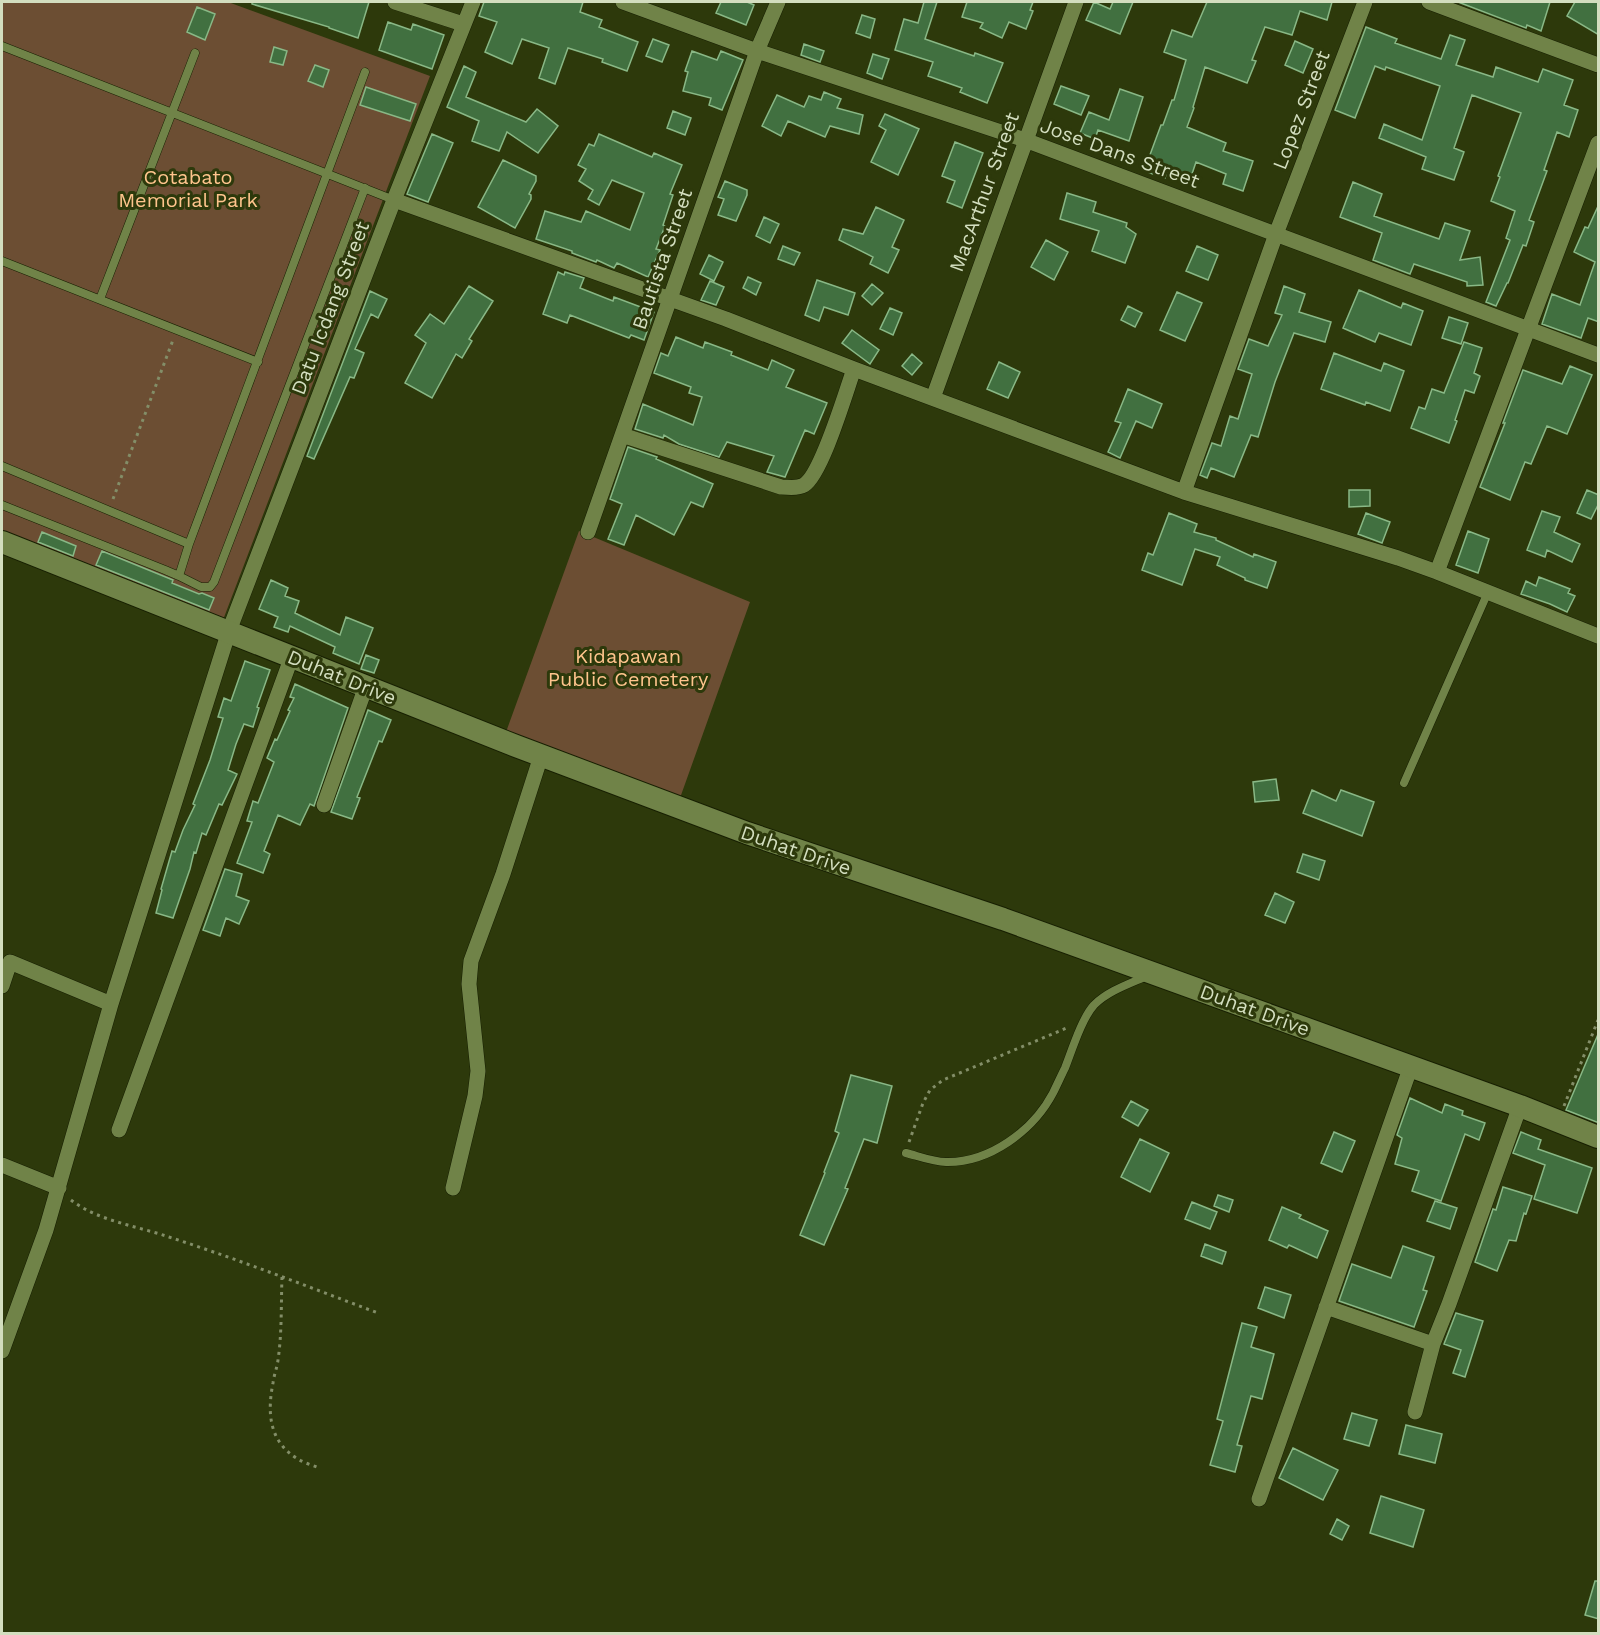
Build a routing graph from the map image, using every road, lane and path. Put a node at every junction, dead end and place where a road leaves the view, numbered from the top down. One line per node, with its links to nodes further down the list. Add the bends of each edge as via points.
1 (395, 2): 8 (street)
2 (473, 2): 8 (street, Datu Icdang Street)
3 (623, 2): 10 (street, Jose Dans Street)
4 (778, 2): 10 (street, Bautista Street)
5 (1076, 2): 15 (street, MacArthur Street)
6 (1365, 2): 20 (street, Lopez Street)
7 (1429, 2): 12 (street)
8 (463, 24): 19 (street, Datu Icdang Street)
9 (2, 45): 14 (lane)
10 (757, 51): 15 (street, Jose Dans Street); 23 (street, Bautista Street)
11 (195, 53): 14 (lane)
12 (1599, 65)
13 (365, 72): 17 (lane)
14 (172, 113): 17 (lane); 22 (lane)
15 (1024, 140): 20 (street, Jose Dans Street); 29 (street, MacArthur Street)
16 (1599, 143): 24 (street)
17 (327, 172): 18 (lane); 27 (lane)
18 (365, 188): 19 (lane); 39 (lane, via 214,582 210,587 201,587)
19 (394, 200): 23 (street); 41 (street, Datu Icdang Street)
20 (1276, 234): 24 (street, Jose Dans Street); 32 (street, Lopez Street)
21 (2, 261): 22 (lane)
22 (100, 299): 25 (lane)
23 (670, 300): 28 (street); 30 (street, Bautista Street)
24 (1528, 328): 26 (street, Jose Dans Street); 38 (street)
25 (177, 330): 27 (lane); 34 (path)
26 (1599, 355)
27 (258, 362): 37 (lane)
28 (854, 369): 29 (street); 30 (street, via 822,459 803,486 781,487)
29 (933, 398): 32 (street)
30 (622, 435): 35 (street, Bautista Street)
31 (2, 466): 34 (lane)
32 (1184, 492): 38 (street)
33 (2, 505): 39 (lane)
34 (108, 511): 37 (lane)
35 (588, 532)
36 (2, 542): 41 (street, Duhat Drive)
37 (189, 544): 39 (lane)
38 (1437, 572): 40 (street)
39 (179, 576)
40 (1488, 592): 42 (street); 46 (lane)
41 (229, 631): 43 (street, Duhat Drive); 50 (street, Datu Icdang Street)
42 (1599, 636)
43 (292, 656): 44 (street, Duhat Drive); 56 (street)
44 (366, 686): 45 (street, Duhat Drive); 47 (street)
45 (541, 756): 48 (street, Duhat Drive, via 747,833); 61 (street, via 504,874 471,961 469,984 478,1071)
46 (1404, 783)
47 (324, 805)
48 (1154, 973): 51 (lane, via 1114,991 1094,1005); 53 (street, Duhat Drive)
49 (2, 986): 50 (street, via 10,962)
50 (111, 1004): 60 (street, Datu Icdang Street)
51 (1085, 1020): 58 (path, via 942,1080 923,1103); 58 (lane, via 1053,1094 1033,1121 1004,1144 984,1155 944,1163)
52 (1599, 1020): 55 (path)
53 (1411, 1066): 54 (street, Duhat Drive); 63 (street)
54 (1520, 1106): 55 (street, Duhat Drive); 65 (street)
55 (1558, 1122): 57 (street, Duhat Drive)
56 (119, 1130)
57 (1599, 1137)
58 (906, 1153)
59 (2, 1165): 60 (street)
60 (59, 1188): 62 (path, via 76,1204 101,1216); 66 (street, Datu Icdang Street)
61 (453, 1188)
62 (282, 1278): 64 (path); 68 (path, via 280,1341 270,1416 274,1434 286,1451)
63 (1326, 1307): 65 (street); 69 (street)
64 (378, 1313)
65 (1433, 1344): 67 (street)
66 (2, 1351)
67 (1415, 1412)
68 (319, 1468)
69 (1259, 1499)

